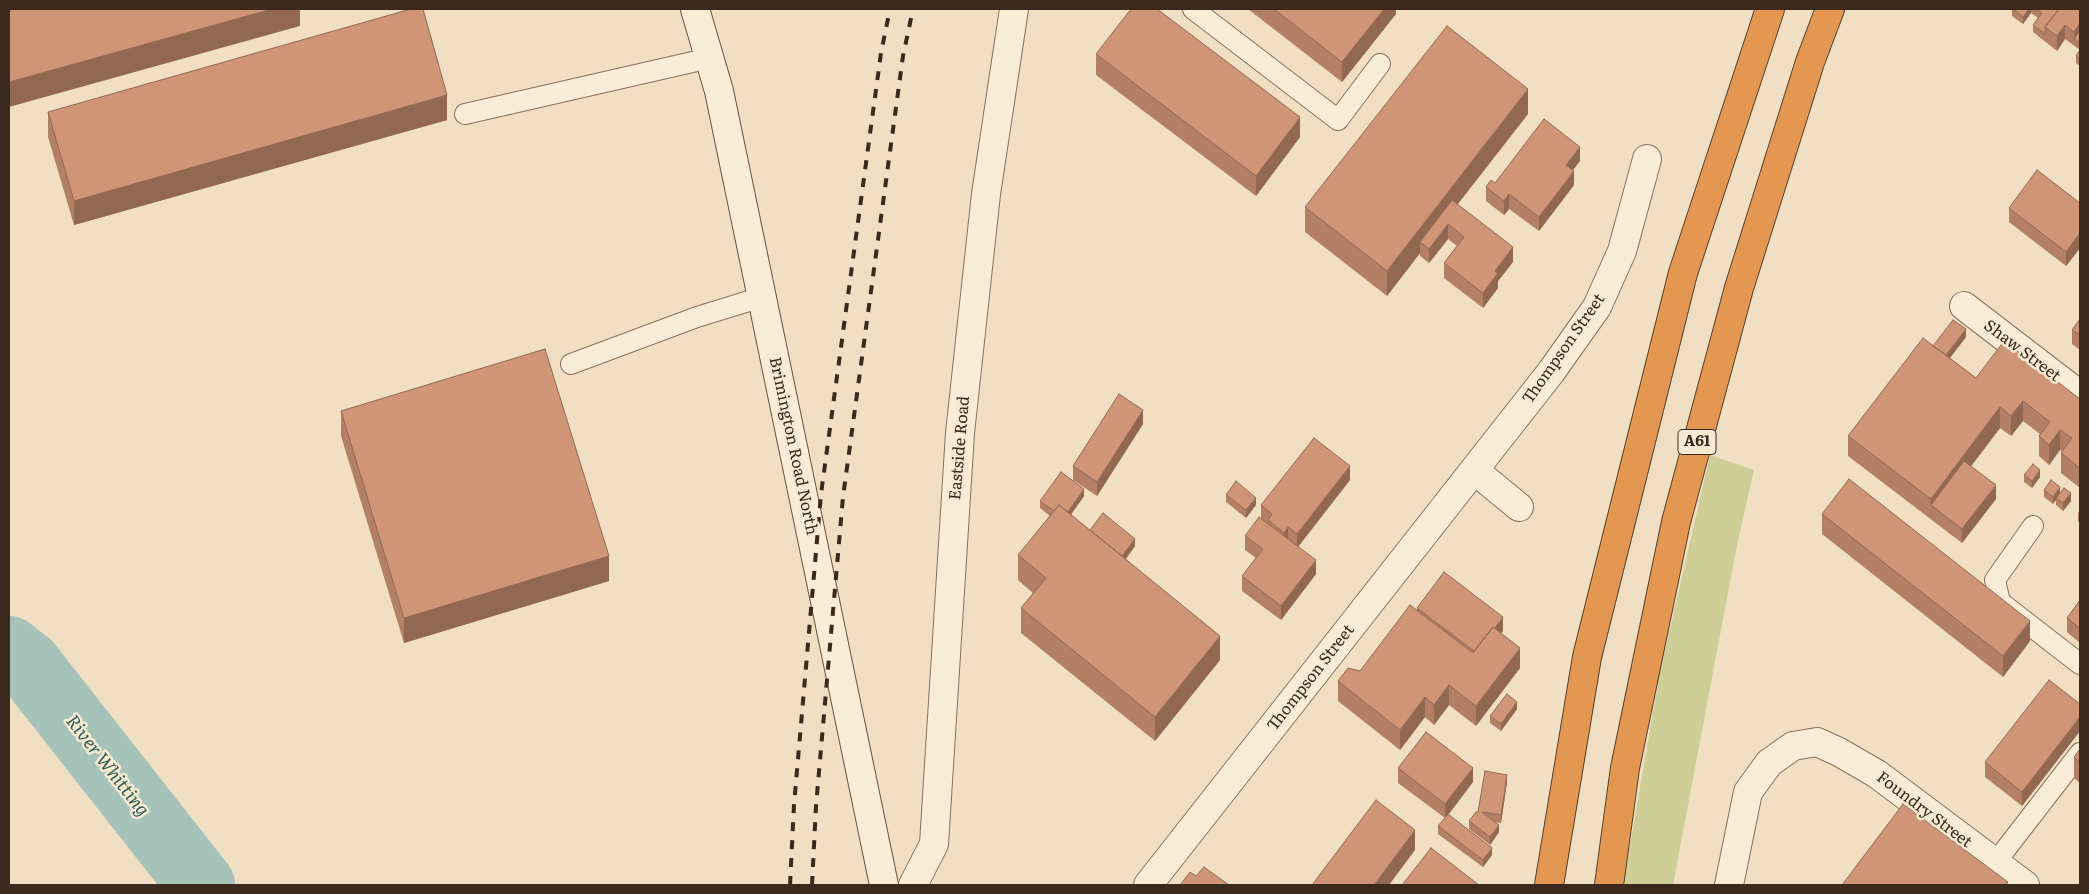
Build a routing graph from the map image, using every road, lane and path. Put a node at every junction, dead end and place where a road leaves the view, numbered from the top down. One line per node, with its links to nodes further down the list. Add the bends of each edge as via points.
1 (695, 9): 6 (street, Brimington Road North)
2 (1014, 9): 21 (street, Eastside Road, via 986,194 960,433 934,844)
3 (1193, 9): 7 (lane, via 1338,120)
4 (1770, 9): 23 (highway, via 1683,273 1587,657)
5 (1830, 9): 24 (highway, A61, via 1810,62 1739,288 1676,522 1625,768)
6 (710, 58): 8 (lane); 10 (street, Brimington Road North)
7 (1380, 64)
8 (465, 114)
9 (1647, 159): 14 (street, Thompson Street, via 1622,252 1597,307)
10 (762, 297): 12 (lane, via 696,317); 20 (street, Brimington Road North)
11 (1964, 306): 13 (street, Shaw Street)
12 (571, 364)
13 (2080, 395)
14 (1474, 470): 15 (street); 22 (street, Thompson Street)
15 (1519, 507)
16 (2033, 526): 17 (lane, via 1995,580 2000,602)
17 (2080, 664)
18 (2080, 753): 19 (lane)
19 (1995, 863): 25 (street, Foundry Street, via 1876,774 1818,742 1792,746 1769,763 1748,792); 26 (street, Foundry Street)
20 (884, 885)
21 (913, 885)
22 (1148, 885)
23 (1549, 885)
24 (1609, 885)
25 (1729, 885)
26 (2025, 885)

